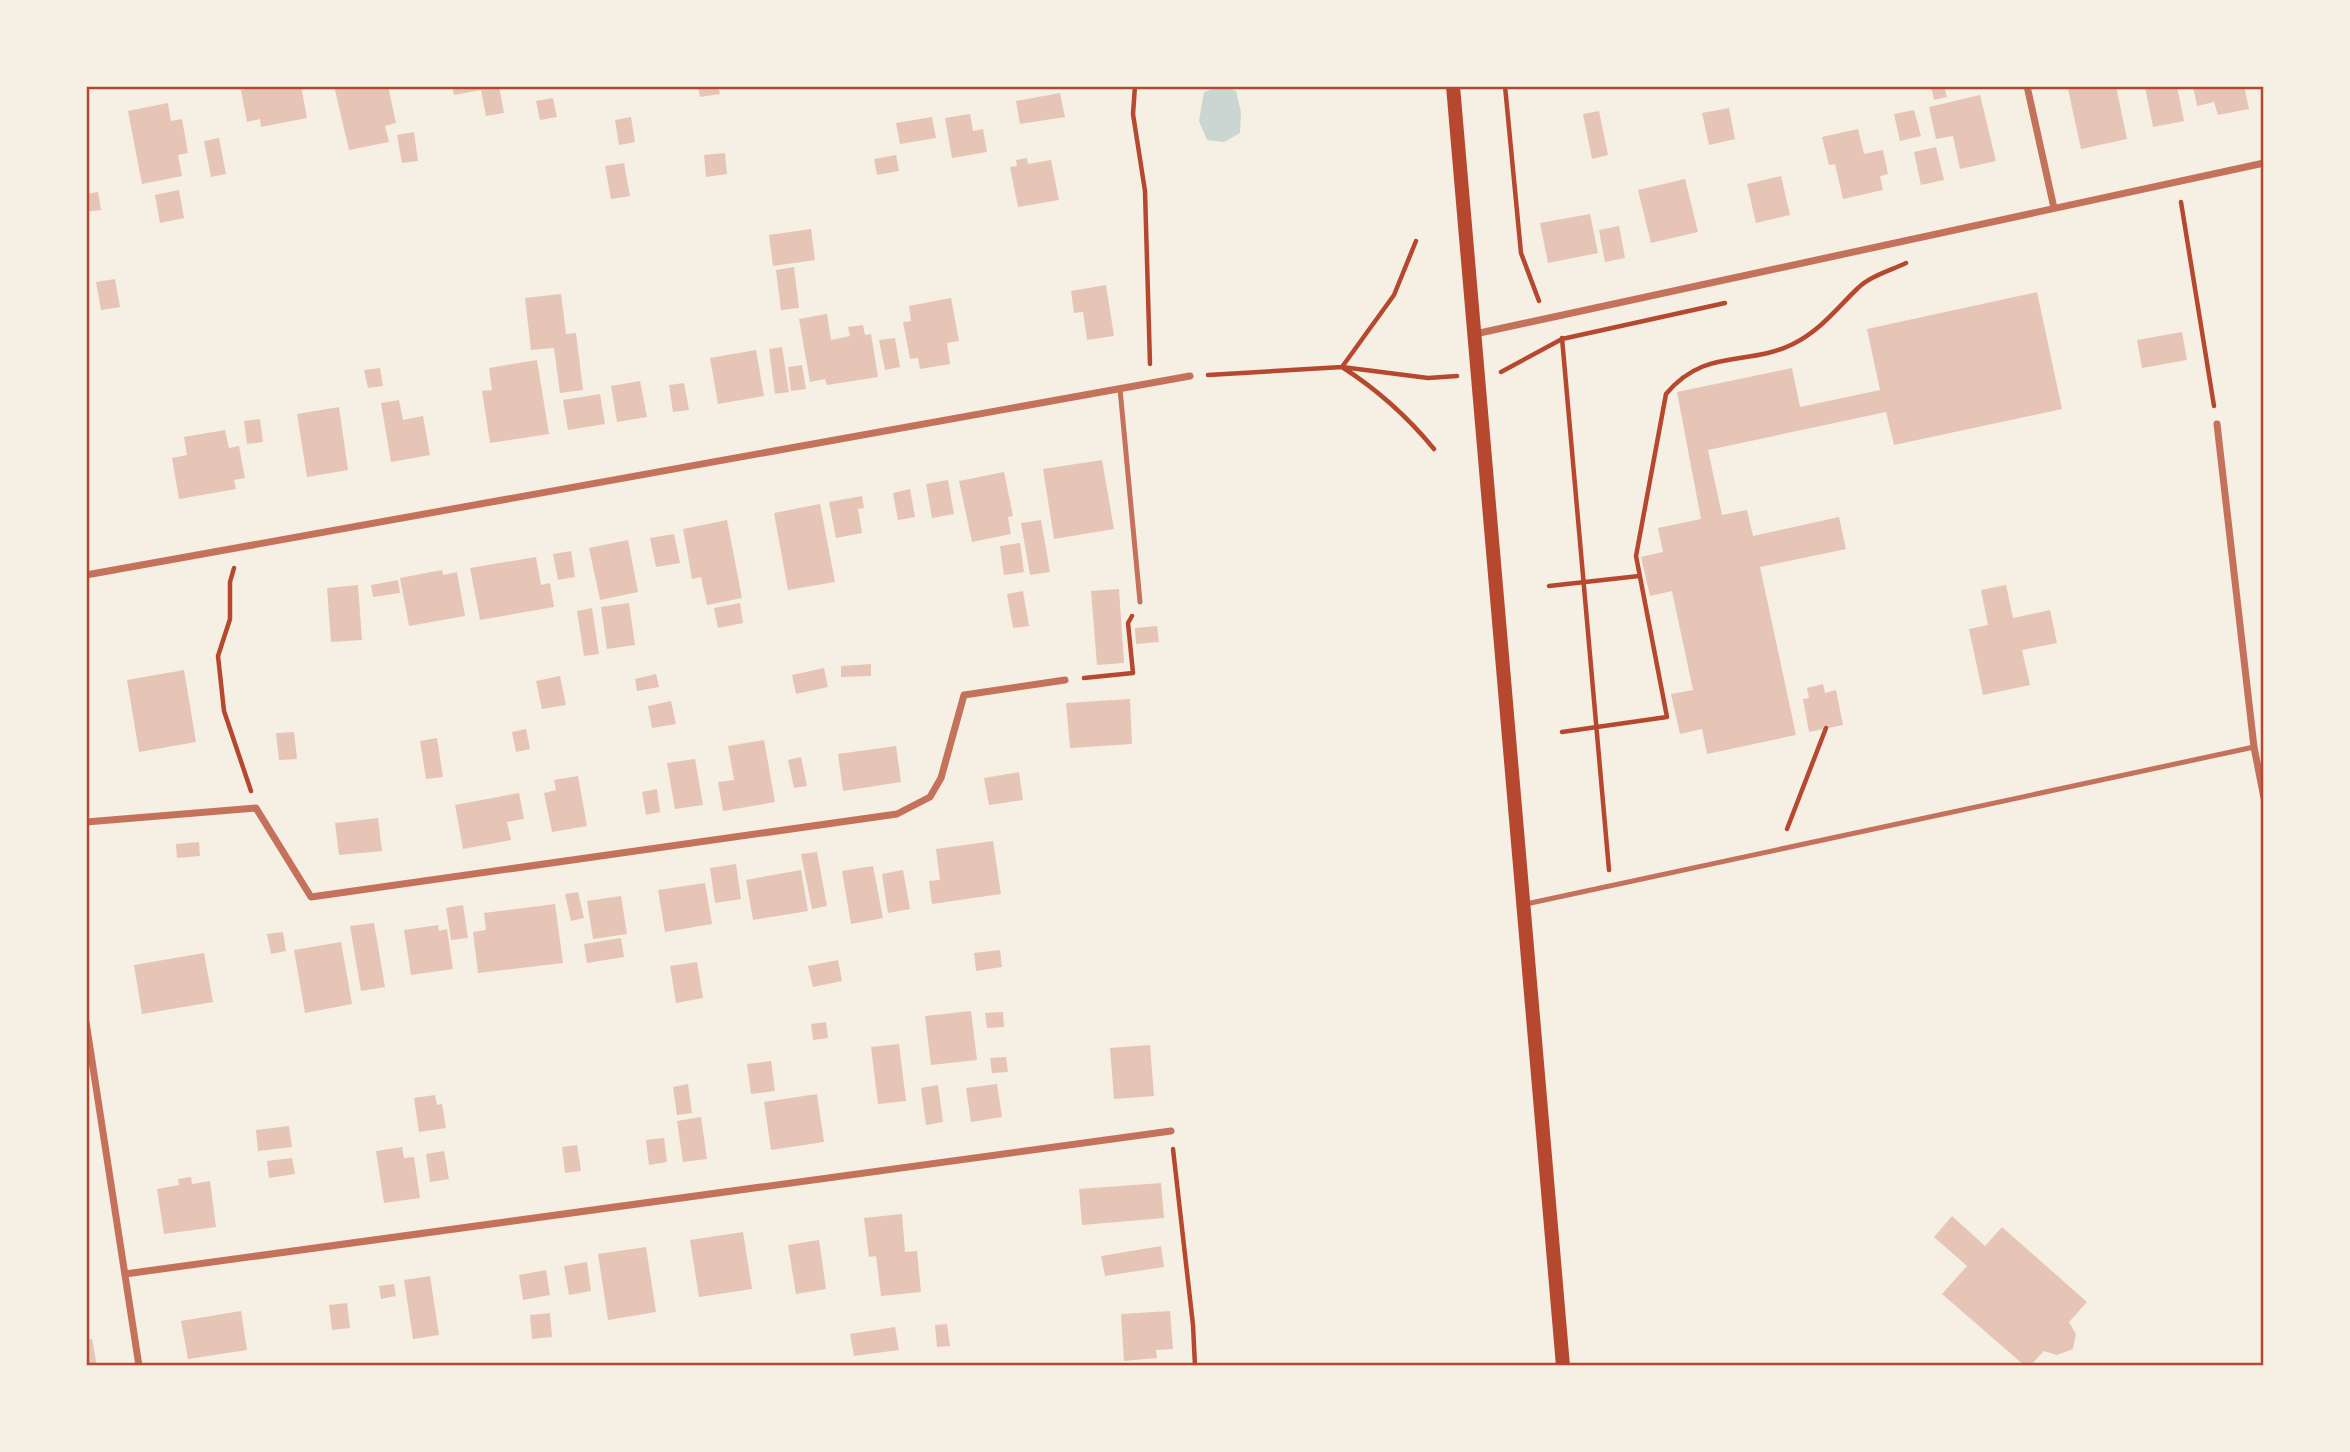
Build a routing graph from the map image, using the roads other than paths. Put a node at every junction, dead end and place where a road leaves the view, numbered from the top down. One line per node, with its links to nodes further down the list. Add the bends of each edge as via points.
1 (1453, 86): 5 (main road)
2 (2026, 86): 4 (street)
3 (2264, 163): 4 (street)
4 (2054, 208): 5 (street)
5 (1473, 334): 15 (main road)
6 (1190, 376): 7 (street)
7 (1120, 389): 9 (street); 10 (lane)
8 (2217, 424): 12 (street)
9 (86, 575)
10 (1140, 602)
11 (1065, 680): 14 (street, via 964,695 941,778 930,797 897,814 311,897 256,808)
12 (2254, 747): 13 (street); 15 (lane)
13 (2264, 798)
14 (86, 822)
15 (1522, 905): 21 (main road)
16 (86, 1022): 17 (street)
17 (89, 1065): 19 (street)
18 (1171, 1131): 19 (street)
19 (125, 1274): 20 (street)
20 (139, 1366)
21 (1563, 1366)

